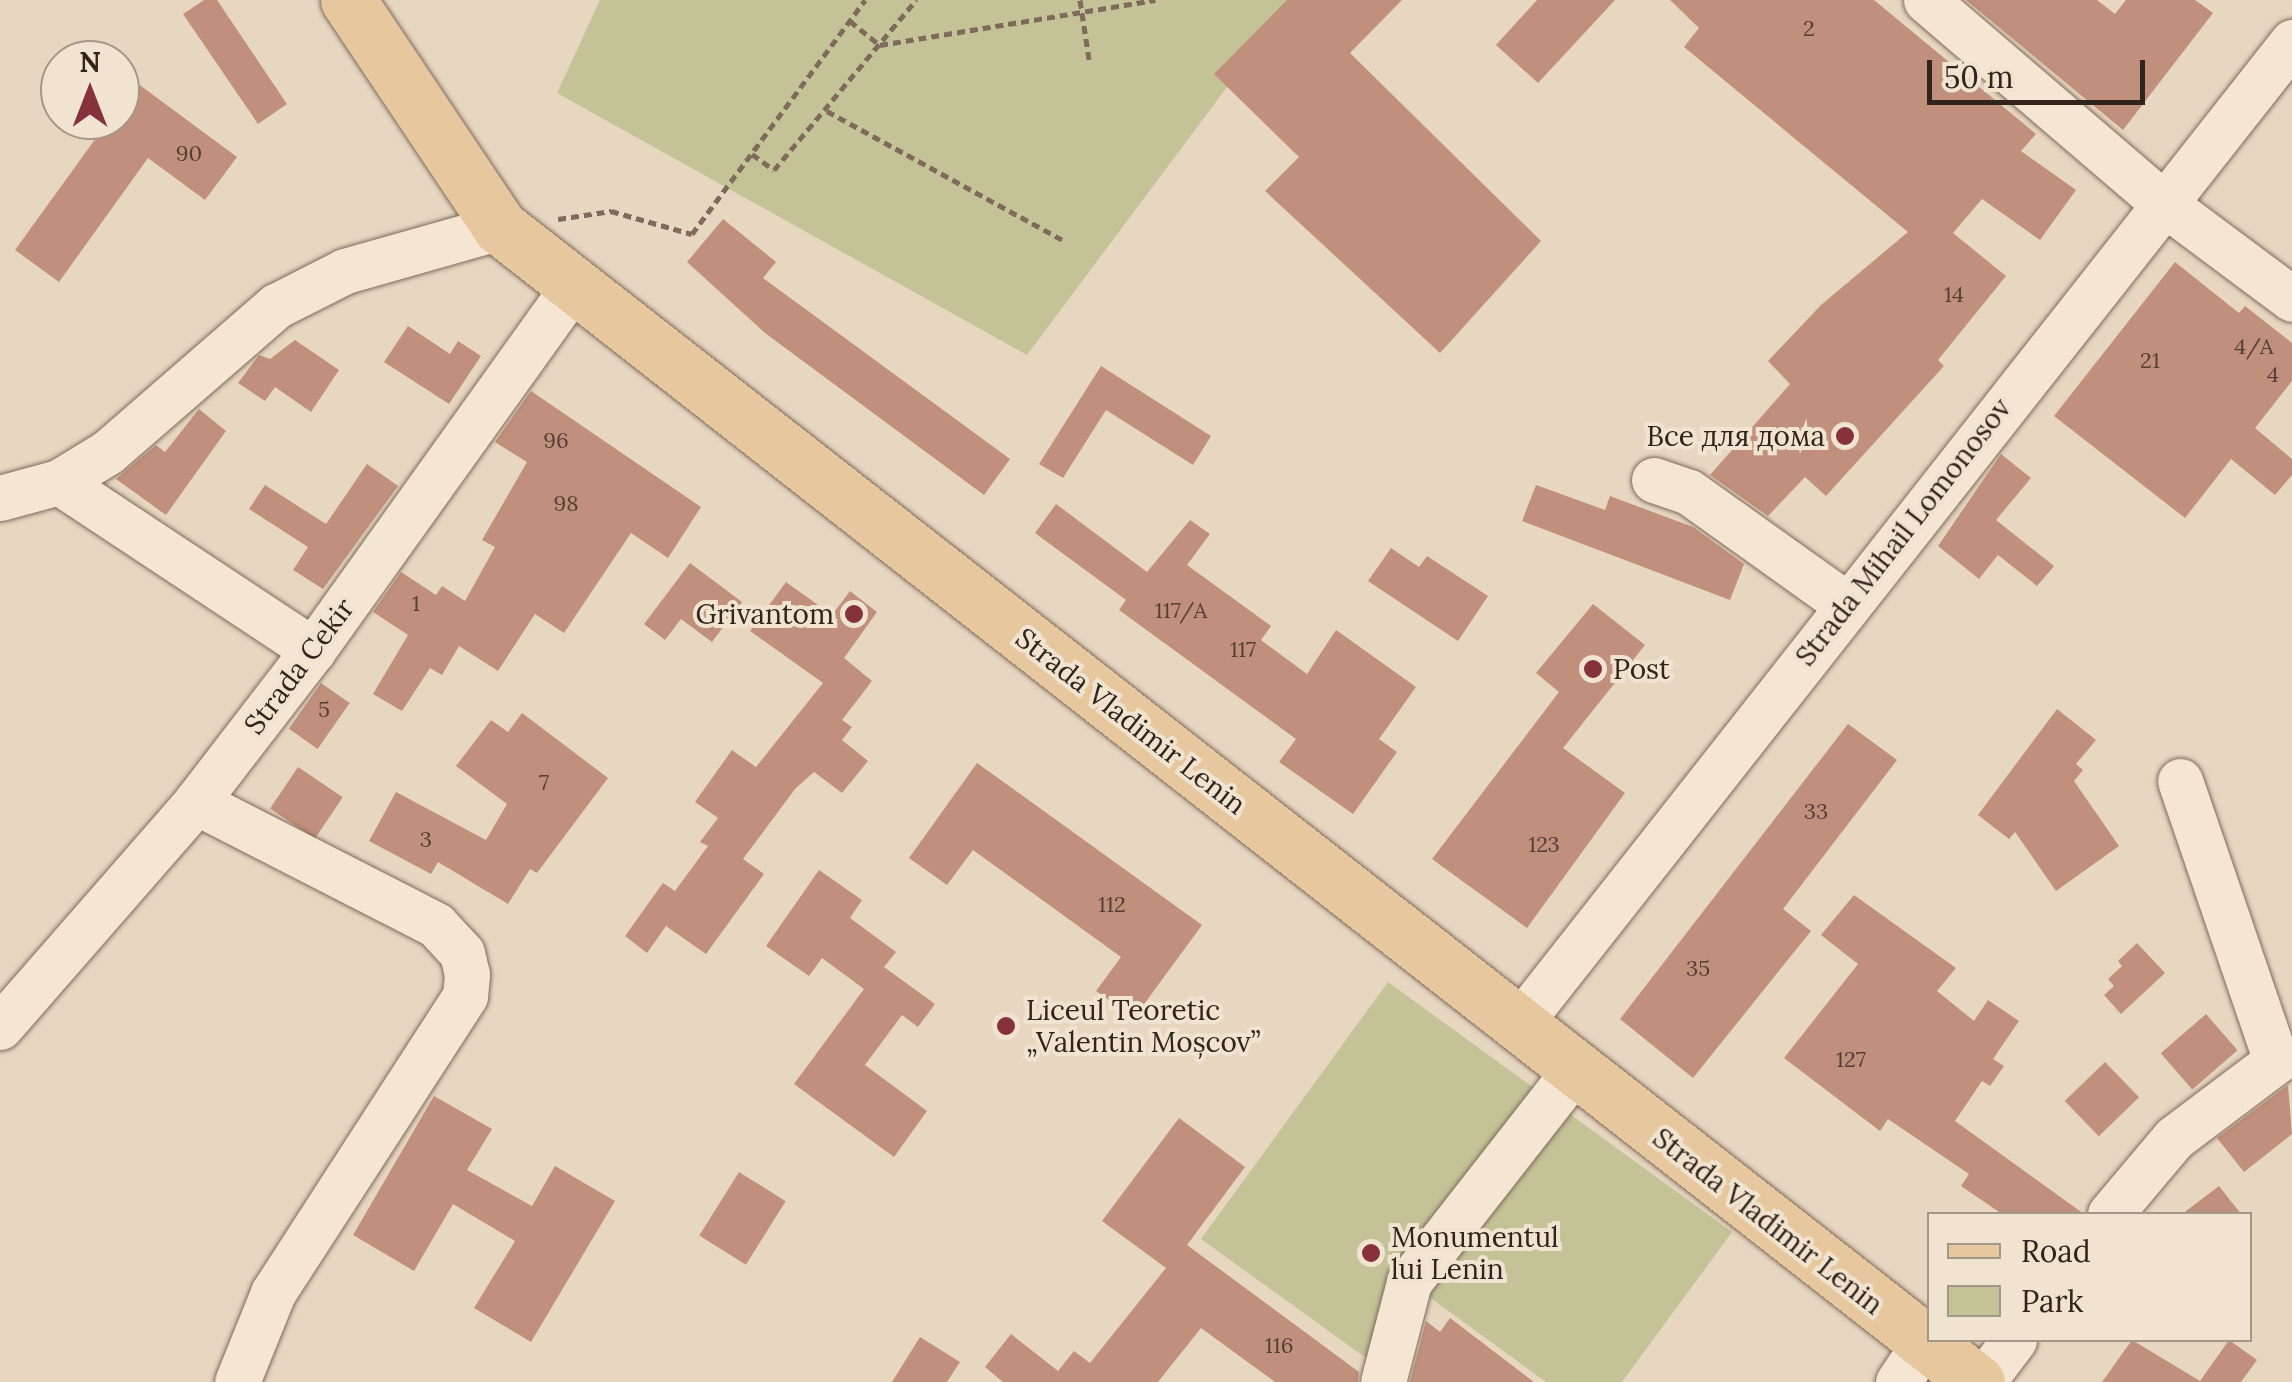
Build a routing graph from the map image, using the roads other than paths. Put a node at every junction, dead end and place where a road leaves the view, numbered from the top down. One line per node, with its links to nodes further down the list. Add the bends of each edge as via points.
1 (348, 0): 5 (main road, Strada Vladimir Lenin)
2 (1926, 0): 4 (street)
3 (2292, 42): 4 (street, Strada Mihail Lomonosov)
4 (2162, 202): 7 (street); 11 (street, Strada Mihail Lomonosov)
5 (500, 226): 6 (main road, Strada Vladimir Lenin); 9 (street, via 346,271 276,306 108,452)
6 (574, 286): 12 (street, Strada Cekir); 15 (main road, Strada Vladimir Lenin)
7 (2292, 299)
8 (1654, 480): 11 (street, via 1689,492)
9 (59, 482): 10 (street); 12 (street)
10 (0, 498)
11 (1846, 604): 15 (street, Strada Mihail Lomonosov)
12 (313, 650): 14 (street, Strada Cekir)
13 (2180, 781): 18 (street, via 2276,1061 2174,1138)
14 (196, 802): 16 (street, Strada Cekir); 21 (street, via 436,924 462,953 467,974 465,996 272,1293)
15 (1519, 1024): 17 (main road, Strada Vladimir Lenin)
16 (0, 1026)
17 (1574, 1071): 20 (main road, Strada Vladimir Lenin); 22 (street, via 1409,1282)
18 (2112, 1212)
19 (2012, 1342): 23 (street, Strada Vladimir Lenin)
20 (1911, 1362): 23 (main road, Strada Vladimir Lenin)
21 (237, 1382)
22 (1383, 1382)
23 (1979, 1382)

